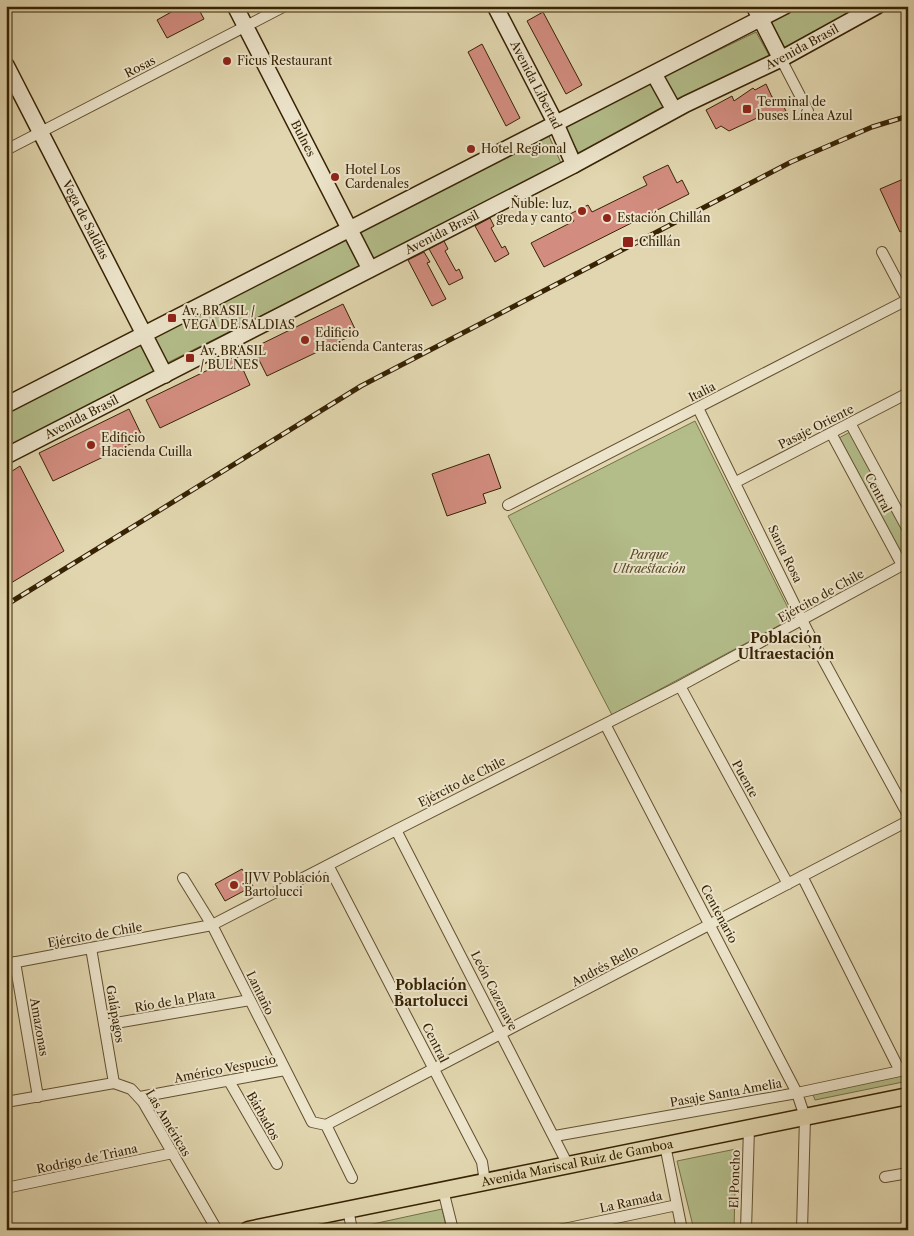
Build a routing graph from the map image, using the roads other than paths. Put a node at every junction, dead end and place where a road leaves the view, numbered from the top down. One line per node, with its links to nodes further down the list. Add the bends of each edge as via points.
1 (236, 6): 7 (main road, Bulnes)
2 (285, 6): 7 (street, Rosas)
3 (495, 6): 13 (main road, Avenida Libertad)
4 (785, 6): 6 (main road)
5 (877, 6): 8 (main road, Avenida Brasil)
6 (757, 12): 8 (main road); 10 (main road)
7 (246, 26): 14 (street, Rosas); 17 (main road, Bulnes)
8 (781, 59): 11 (main road, Avenida Brasil); 12 (street)
9 (6, 65): 14 (main road, Vega de Saldías)
10 (654, 74): 11 (main road); 13 (main road)
11 (674, 110): 16 (main road, Avenida Brasil)
12 (808, 111)
13 (556, 124): 16 (main road, Avenida Libertad); 17 (main road)
14 (41, 133): 15 (street, Rosas); 21 (main road, Vega de Saldías)
15 (6, 150)
16 (574, 165): 19 (main road, Avenida Brasil)
17 (350, 230): 19 (main road, Bulnes); 21 (main road)
18 (882, 252): 20 (street)
19 (370, 269): 22 (main road, Avenida Brasil)
20 (908, 300): 25 (street, Italia)
21 (144, 335): 22 (main road, Vega de Saldías); 24 (main road)
22 (165, 375): 28 (main road, Avenida Brasil)
23 (908, 393): 26 (street, Pasaje Oriente)
24 (6, 405)
25 (698, 408): 29 (street, Santa Rosa); 30 (street, Italia)
26 (850, 423): 27 (street, Pasaje Oriente); 31 (street, Central)
27 (831, 433): 29 (street, Pasaje Oriente); 32 (street, Central)
28 (6, 456)
29 (736, 482): 33 (street, Santa Rosa)
30 (508, 505)
31 (908, 530)
32 (905, 564): 33 (street, Ejército de Chile)
33 (804, 621): 34 (street, Ejército de Chile); 36 (street, Santa Rosa)
34 (680, 686): 35 (street, Ejército de Chile); 42 (street, Puente)
35 (605, 724): 38 (street, Ejército de Chile); 43 (street, Centenario)
36 (908, 815)
37 (908, 821): 40 (street, Andrés Bello)
38 (396, 830): 39 (street, Ejército de Chile); 49 (street, León Cazenave)
39 (328, 865): 44 (street, Ejército de Chile); 50 (street, Central)
40 (802, 876): 42 (street, Andrés Bello); 51 (street)
41 (183, 878): 44 (street, Lantaño)
42 (788, 884): 43 (street, Andrés Bello)
43 (710, 924): 49 (street, Andrés Bello); 55 (street, Centenario)
44 (212, 926): 45 (street, Ejército de Chile); 47 (street, Lantaño)
45 (90, 948): 46 (street, Ejército de Chile); 48 (street, Galápagos)
46 (10, 963): 57 (street, Amazonas)
47 (250, 1000): 48 (street, Río de la Plata); 52 (street, Lantaño)
48 (104, 1026): 54 (street, Galápagos)
49 (502, 1033): 50 (street, Andrés Bello); 63 (street, León Cazenave)
50 (434, 1069): 61 (street, Andrés Bello); 71 (street, Central, via 482,1162)
51 (904, 1069): 55 (street, Pasaje Santa Amelia)
52 (285, 1070): 53 (street, Américo Vespucio); 61 (street, Lantaño, via 312,1122)
53 (229, 1081): 58 (street, Américo Vespucio); 66 (street, Bárbados)
54 (114, 1083): 57 (street); 58 (street, Las Américas, via 131,1089)
55 (797, 1093): 60 (street, Centenario); 63 (street, Pasaje Santa Amelia)
56 (908, 1096): 60 (main road, Avenida Mariscal Ruiz de Gamboa)
57 (38, 1097): 59 (street)
58 (140, 1097): 65 (street, Las Américas)
59 (6, 1102)
60 (805, 1117): 62 (main road, Avenida Mariscal Ruiz de Gamboa); 84 (street, Centenario)
61 (326, 1125): 70 (street)
62 (749, 1128): 64 (main road, Avenida Mariscal Ruiz de Gamboa); 83 (street, El Poncho)
63 (554, 1136): 67 (street, León Cazenave)
64 (665, 1145): 67 (main road, Avenida Mariscal Ruiz de Gamboa); 74 (street)
65 (172, 1153): 72 (street, Rodrigo de Triana); 77 (street, Las Américas)
66 (276, 1164)
67 (568, 1165): 71 (main road, Avenida Mariscal Ruiz de Gamboa)
68 (908, 1173): 69 (street)
69 (885, 1177)
70 (352, 1178)
71 (485, 1182): 73 (main road, Avenida Mariscal Ruiz de Gamboa)
72 (6, 1188)
73 (443, 1190): 75 (main road, Avenida Mariscal Ruiz de Gamboa); 80 (street)
74 (677, 1205): 81 (street, La Ramada); 82 (street)
75 (348, 1210): 76 (main road, Avenida Mariscal Ruiz de Gamboa); 79 (street)
76 (302, 1224): 78 (main road, Avenida Mariscal Ruiz de Gamboa)
77 (217, 1230)
78 (248, 1230)
79 (352, 1230)
80 (453, 1230)
81 (559, 1230)
82 (682, 1230)
83 (746, 1230)
84 (802, 1230)

